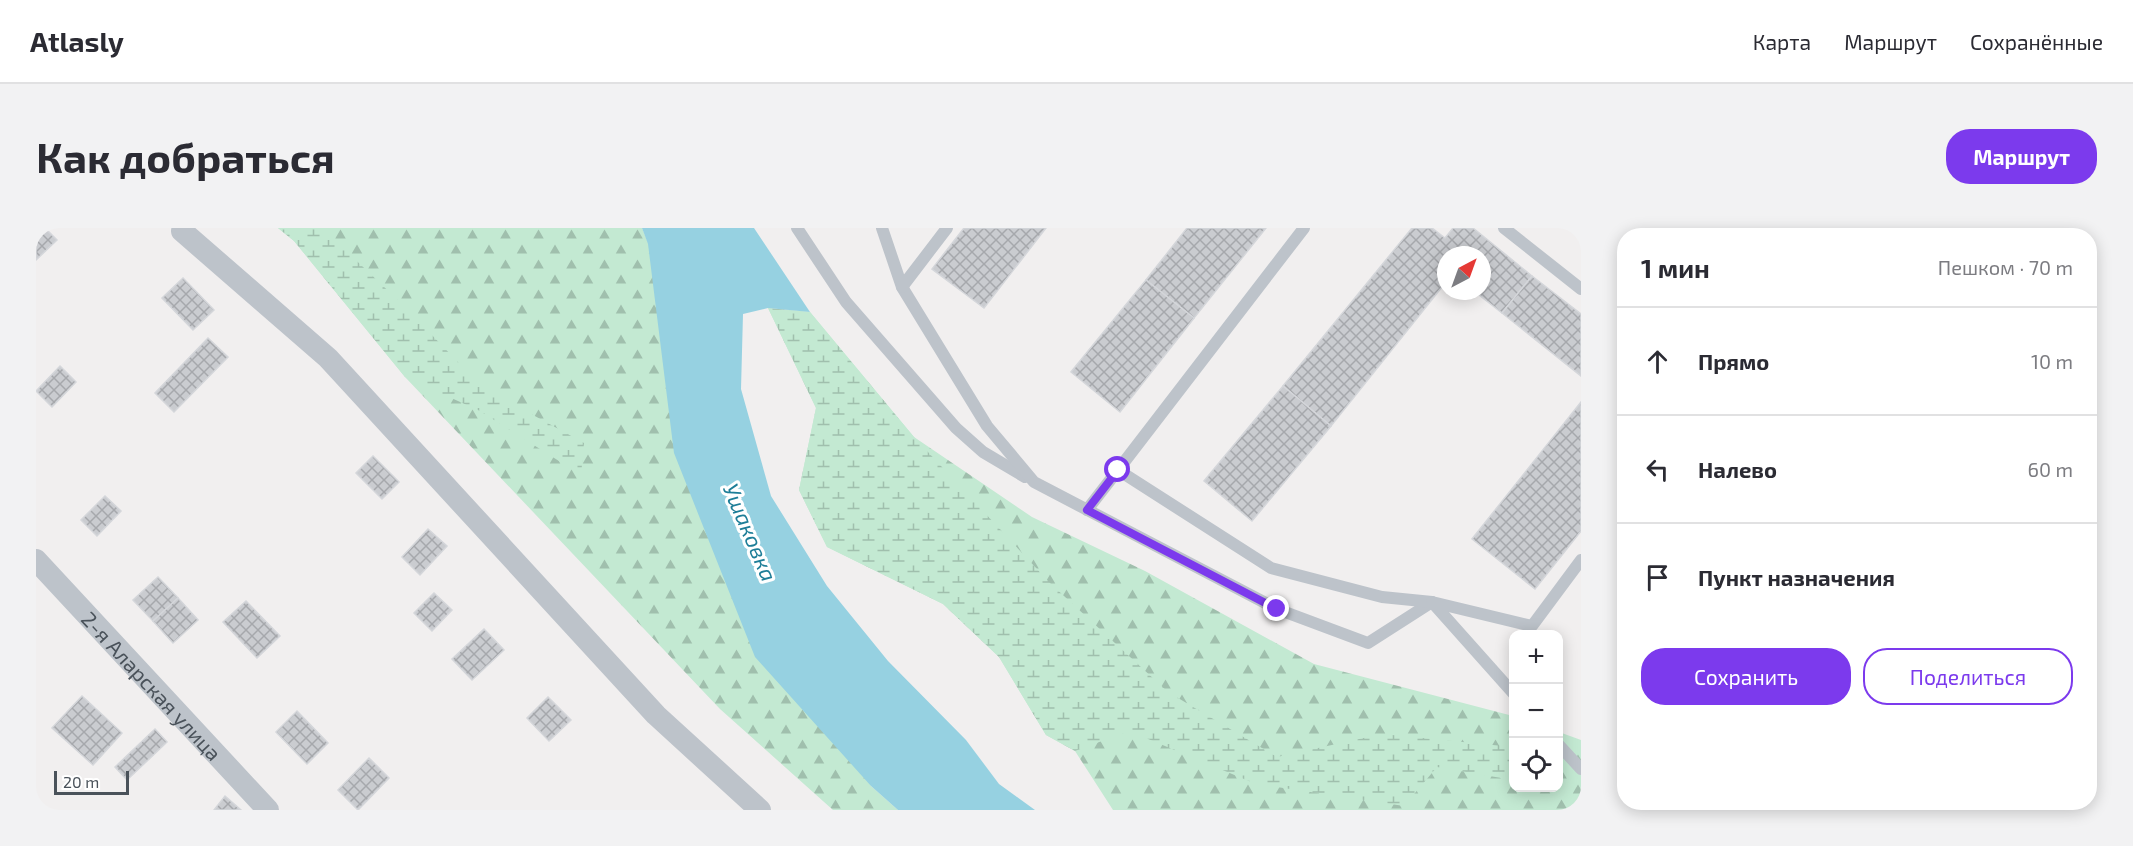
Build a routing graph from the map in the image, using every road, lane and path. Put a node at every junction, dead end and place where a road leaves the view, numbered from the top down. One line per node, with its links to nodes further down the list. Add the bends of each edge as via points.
1 (797, 228): 10 (lane, via 846,302 956,428 983,452)
2 (882, 228): 7 (lane)
3 (947, 228): 7 (lane)
4 (1304, 228): 9 (lane)
5 (1504, 228): 8 (lane)
6 (182, 231): 19 (street, via 328,358 656,715)
7 (902, 287): 10 (lane, via 987,426)
8 (1581, 290)
9 (1118, 470): 11 (lane); 14 (lane, via 1271,568 1382,597)
10 (1034, 482): 11 (lane)
11 (1087, 510): 14 (lane, via 1277,609 1368,643)
12 (36, 560): 18 (street, 2-я Аларская улица)
13 (1581, 560): 14 (lane, via 1532,626)
14 (1432, 602): 15 (lane)
15 (1509, 688)
16 (1563, 749): 17 (lane)
17 (1581, 769)
18 (268, 810)
19 (760, 810)

